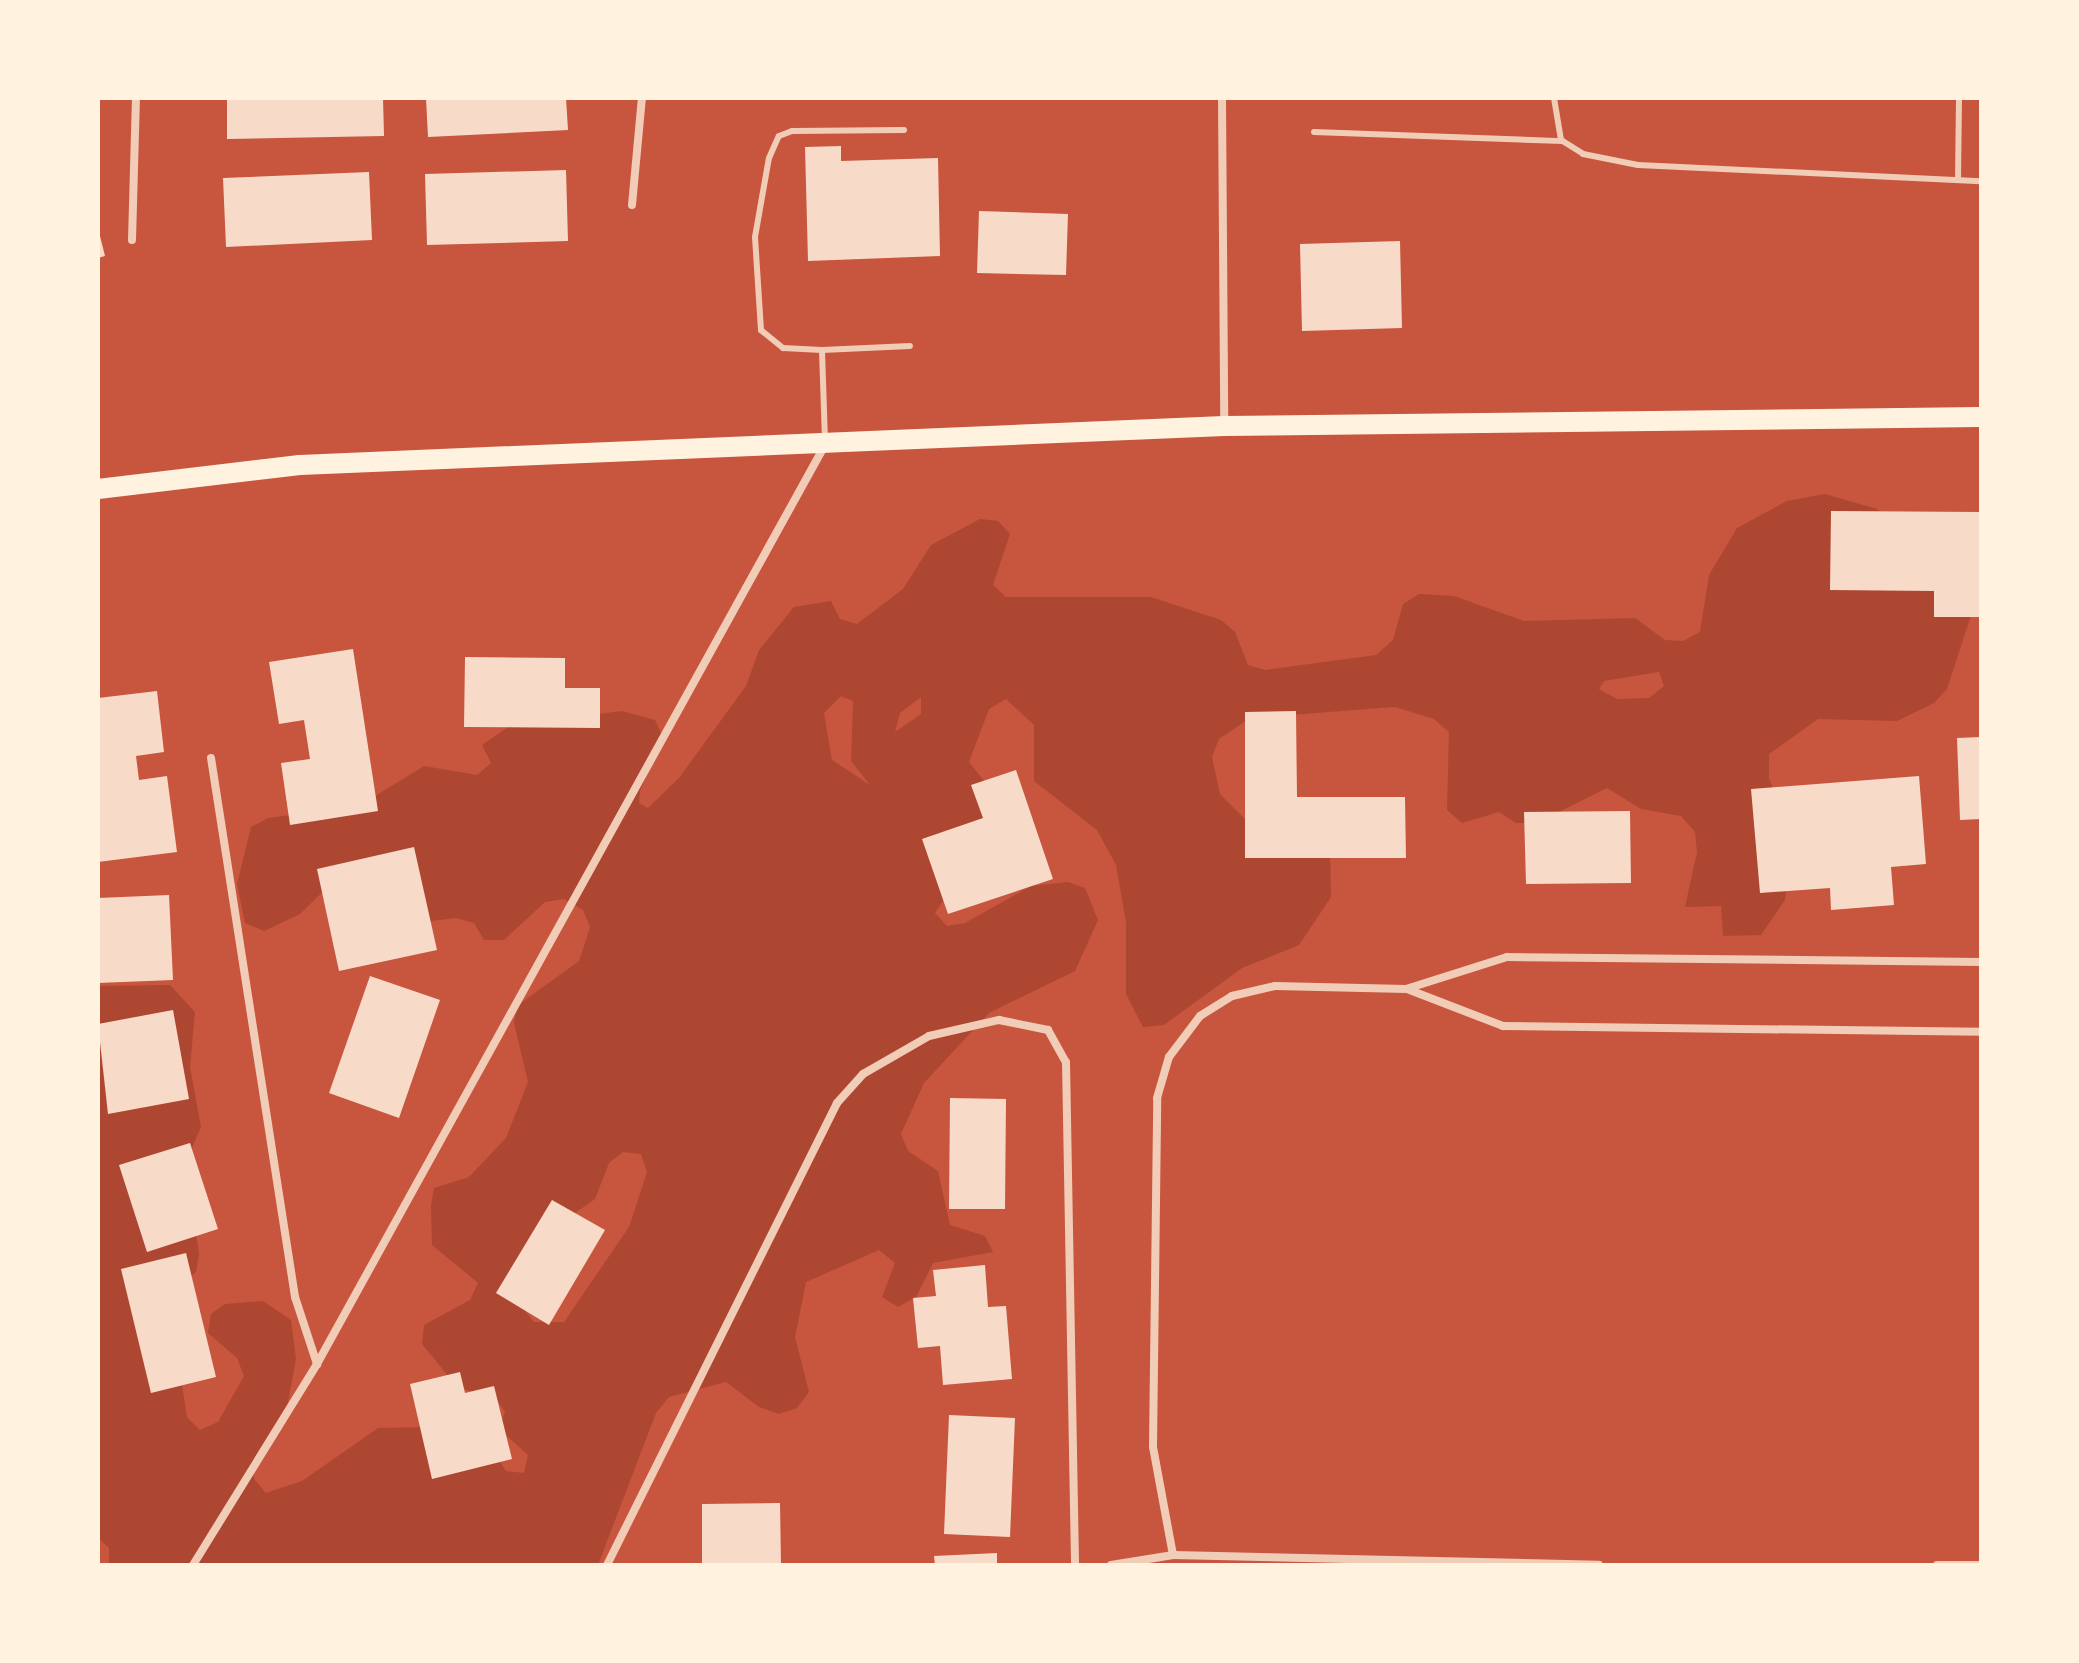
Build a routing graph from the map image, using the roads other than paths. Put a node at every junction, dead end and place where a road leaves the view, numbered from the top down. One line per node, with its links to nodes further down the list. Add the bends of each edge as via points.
1 (136, 98): 12 (street)
2 (642, 98): 11 (street)
3 (1222, 98): 16 (street)
4 (1554, 98): 8 (lane)
5 (1959, 98): 9 (lane)
6 (904, 130): 14 (lane, via 792,131 779,136 769,158 755,237 761,330 783,348)
7 (1314, 132): 8 (lane)
8 (1563, 141): 9 (lane, via 1583,154 1638,165)
9 (1958, 180): 10 (lane)
10 (1981, 181)
11 (632, 205)
12 (132, 240)
13 (910, 346): 14 (lane)
14 (822, 350): 17 (lane)
15 (1981, 417): 16 (main road)
16 (1224, 426): 17 (main road)
17 (825, 445): 18 (main road, via 300,465); 23 (street)
18 (98, 489)
19 (211, 758): 23 (street, via 295,1297)
20 (1981, 962): 21 (street, via 1507,957)
21 (1406, 989): 22 (street, via 1503,1026); 24 (street, via 1275,986 1232,996 1200,1016 1177,1047 1157,1098 1153,1447)
22 (1981, 1032)
23 (317, 1364): 25 (street)
24 (1173, 1555): 28 (street); 29 (street)
25 (193, 1565)
26 (607, 1565): 27 (street, via 837,1103 863,1074 929,1036 999,1020 1048,1030 1066,1062)
27 (1075, 1565)
28 (1111, 1565)
29 (1599, 1565)
30 (1937, 1565): 31 (street)
31 (1981, 1565)

